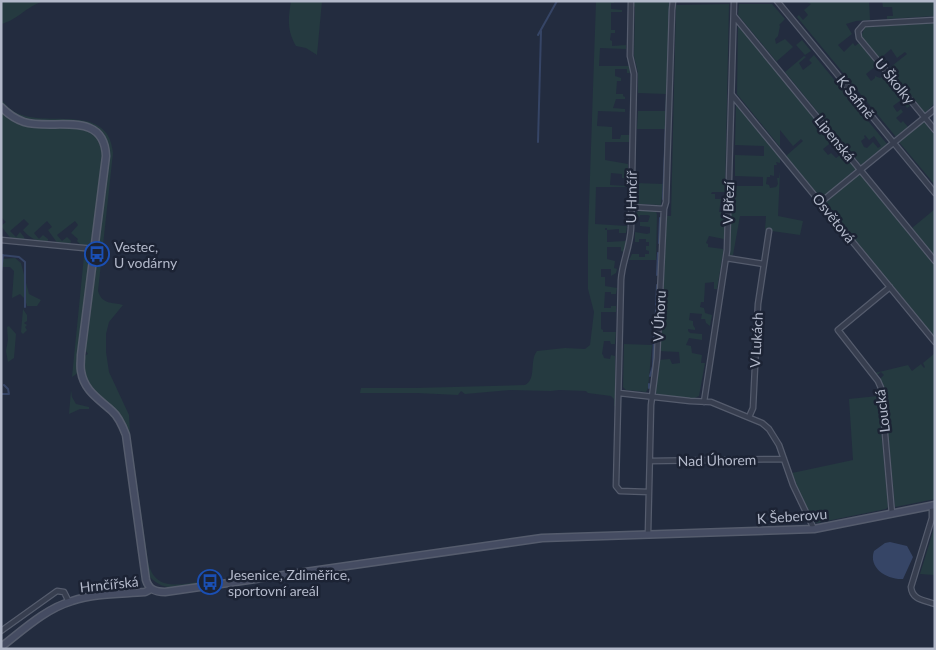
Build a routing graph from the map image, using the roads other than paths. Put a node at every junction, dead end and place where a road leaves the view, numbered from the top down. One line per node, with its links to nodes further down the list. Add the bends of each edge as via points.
1 (631, 1): 16 (street, U Hrnčíř, via 630,56 634,74)
2 (673, 1): 17 (street, V Úhoru)
3 (734, 1): 5 (street, V Březí)
4 (777, 1): 12 (street, K Safině)
5 (734, 16): 7 (street, V Březí); 13 (street, Lipenská)
6 (935, 20): 10 (street, U Školky, via 864,24 858,31 859,38)
7 (732, 95): 15 (street, Osvětová); 21 (street, V Březí)
8 (1, 107): 20 (street, via 24,122 78,125 88,127 101,136 106,156)
9 (935, 109): 10 (street)
10 (925, 118): 11 (street, U Školky); 12 (street)
11 (935, 130)
12 (894, 143): 13 (street); 14 (street, K Safině)
13 (861, 170): 15 (street); 22 (street, Lipenská)
14 (935, 193)
15 (821, 202): 24 (street, Osvětová)
16 (631, 207): 17 (street); 26 (street, U Hrnčíř, via 630,243 621,280)
17 (664, 209): 27 (street, V Úhoru)
18 (769, 230): 23 (street, V Lukách)
19 (1, 240): 20 (street)
20 (94, 249): 37 (street, via 80,371 90,392 113,412 126,435 146,580)
21 (726, 258): 23 (street); 28 (street, V Březí)
22 (935, 261)
23 (764, 264): 29 (street, V Lukách, via 758,304 753,408)
24 (890, 287): 25 (street, Osvětová); 34 (street, Loucká, via 838,330 881,388)
25 (935, 342)
26 (619, 393): 27 (street); 32 (street, U Hrnčíř, via 616,486 620,491)
27 (652, 397): 28 (street); 31 (street, V Úhoru)
28 (704, 402): 29 (street, via 718,404)
29 (749, 417): 30 (street, via 769,429)
30 (784, 459): 31 (street, Nad Úhorem); 35 (street)
31 (650, 461): 32 (street, V Úhoru)
32 (649, 492): 36 (street, V Úhoru)
33 (933, 505): 34 (street, K Šeberovu); 39 (street, via 911,587 914,597)
34 (892, 514): 35 (street, K Šeberovu)
35 (814, 529): 36 (street, K Šeberovu)
36 (648, 534): 37 (street, K Šeberovu, via 542,538 165,592)
37 (151, 589): 38 (street, Hrnčířská)
38 (69, 602): 40 (street, Hrnčířská, via 64,592 57,591); 41 (street, Hrnčířská, via 41,617)
39 (935, 604)
40 (1, 631)
41 (1, 647)

